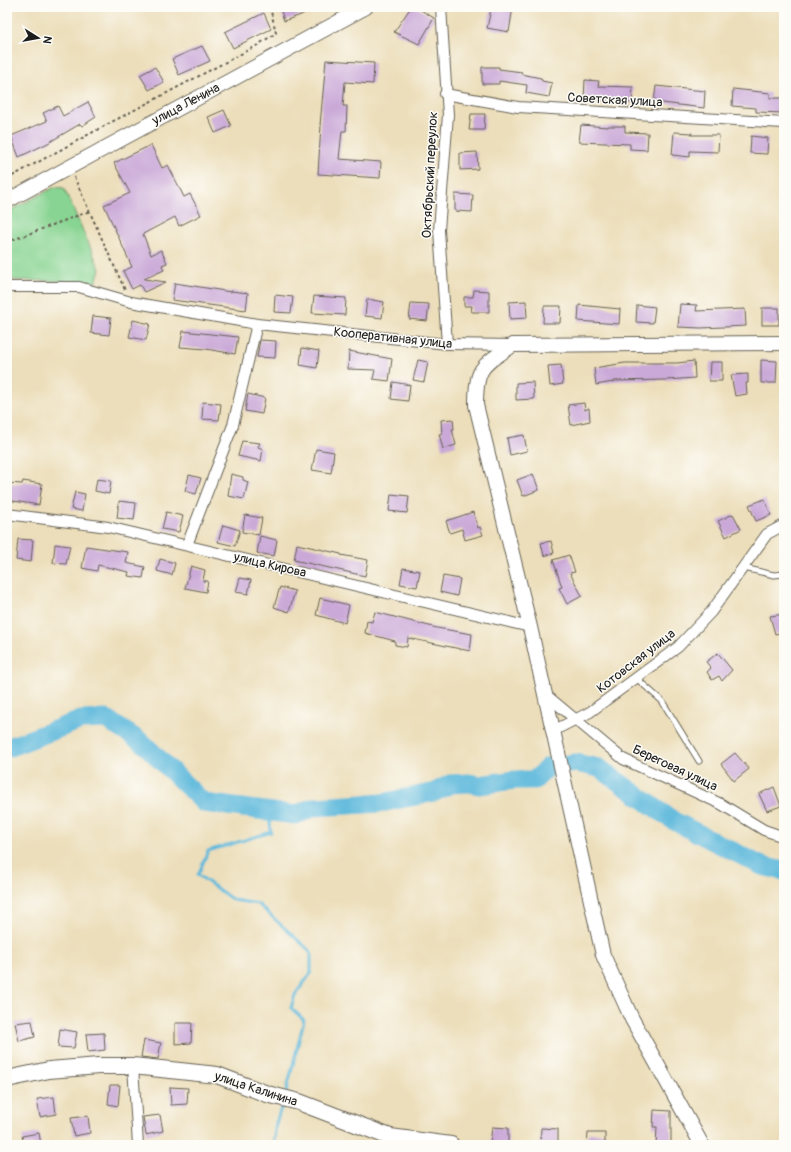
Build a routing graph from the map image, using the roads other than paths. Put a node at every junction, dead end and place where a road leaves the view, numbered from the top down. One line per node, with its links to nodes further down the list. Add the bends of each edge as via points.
1 (366, 7): 5 (street, улица Ленина)
2 (441, 7): 3 (street, Октябрьский переулок)
3 (445, 94): 4 (street, Советская улица, via 518,107); 9 (street, Октябрьский переулок, via 448,115 439,230)
4 (784, 123)
5 (7, 201)
6 (7, 287): 7 (street, Кооперативная улица, via 79,287 131,302)
7 (257, 324): 9 (street, Кооперативная улица); 13 (street, via 233,425)
8 (784, 343): 10 (street, Кооперативная улица)
9 (447, 344): 10 (street, Кооперативная улица)
10 (513, 346): 16 (street, via 482,367 476,386 476,405)
11 (7, 514): 13 (street, улица Кирова, via 108,527)
12 (784, 525): 14 (street, Котовская улица, via 767,534)
13 (186, 545): 16 (street, улица Кирова)
14 (744, 568): 15 (lane, via 774,575); 17 (street, Котовская улица, via 711,612 678,647)
15 (784, 574)
16 (530, 627): 18 (street)
17 (636, 678): 19 (street, Котовская улица, via 590,712); 21 (lane, via 662,702)
18 (545, 694): 19 (street, Береговая улица); 20 (street)
19 (576, 719): 20 (street, Котовская улица); 22 (street, Береговая улица, via 623,758 721,804 764,830)
20 (554, 734): 27 (street, via 603,955 632,1019)
21 (699, 761)
22 (784, 837)
23 (133, 1066): 24 (main road, улица Калинина, via 49,1070); 25 (main road, улица Калинина, via 217,1075 390,1137); 26 (street)
24 (7, 1080)
25 (442, 1144)
26 (138, 1145)
27 (702, 1145)

